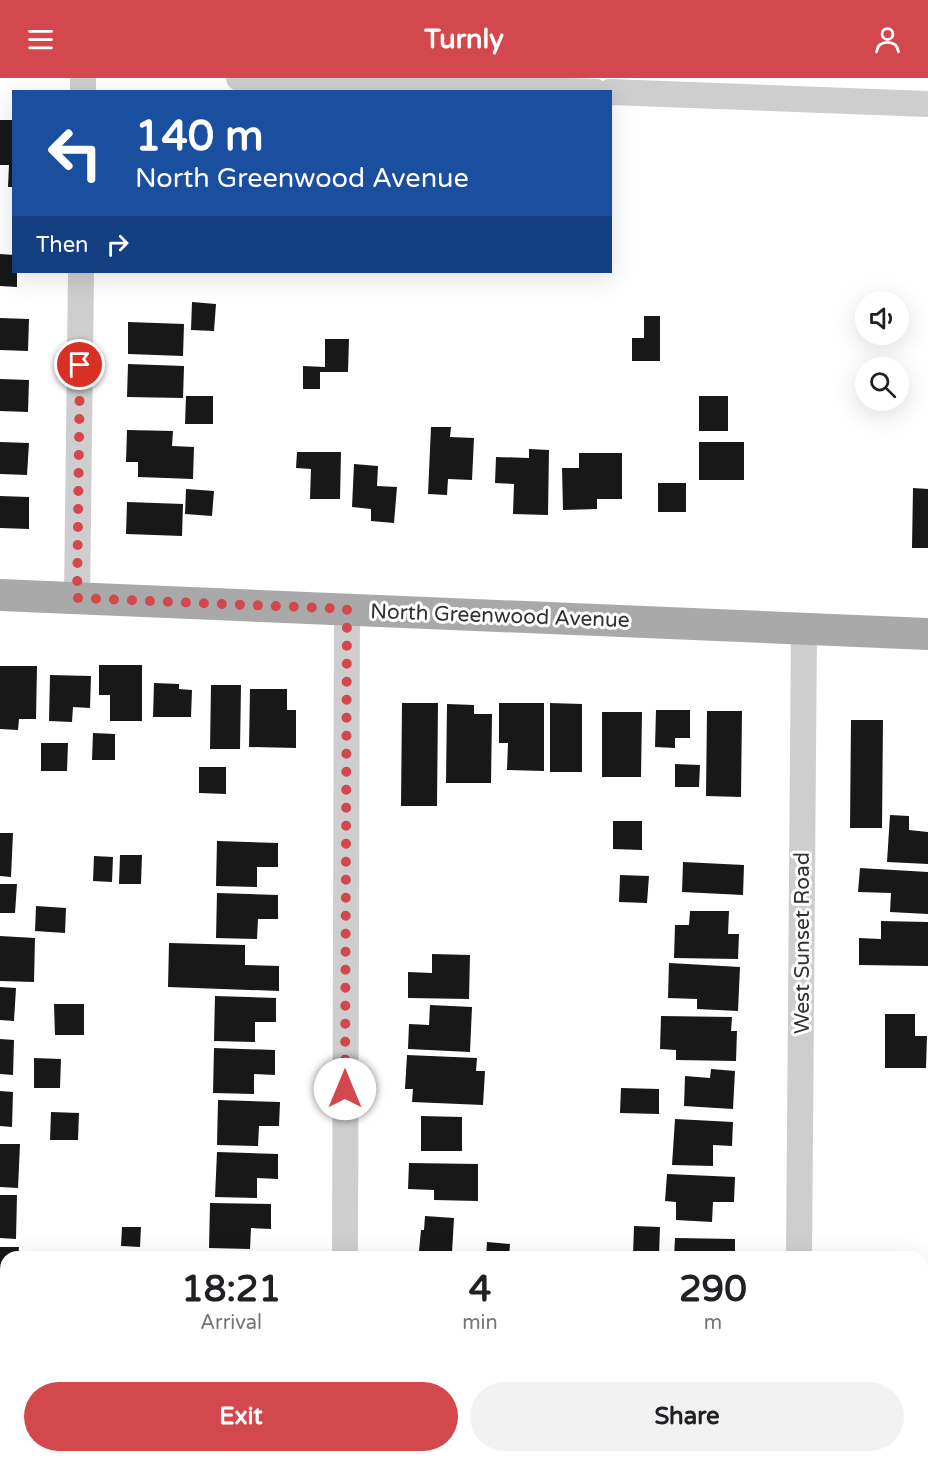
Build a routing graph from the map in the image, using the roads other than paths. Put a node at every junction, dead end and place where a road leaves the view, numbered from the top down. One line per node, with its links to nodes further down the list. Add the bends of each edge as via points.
1 (239, 78): 2 (street)
2 (545, 90)
3 (612, 92): 4 (street)
4 (928, 104)
5 (81, 273): 7 (street)
6 (0, 595): 7 (main road, North Greenwood Avenue)
7 (77, 598): 8 (main road, North Greenwood Avenue)
8 (347, 609): 9 (main road, North Greenwood Avenue); 11 (street)
9 (804, 629): 10 (main road, North Greenwood Avenue); 12 (street, West Sunset Road)
10 (928, 634)
11 (345, 1251)
12 (800, 1251)

